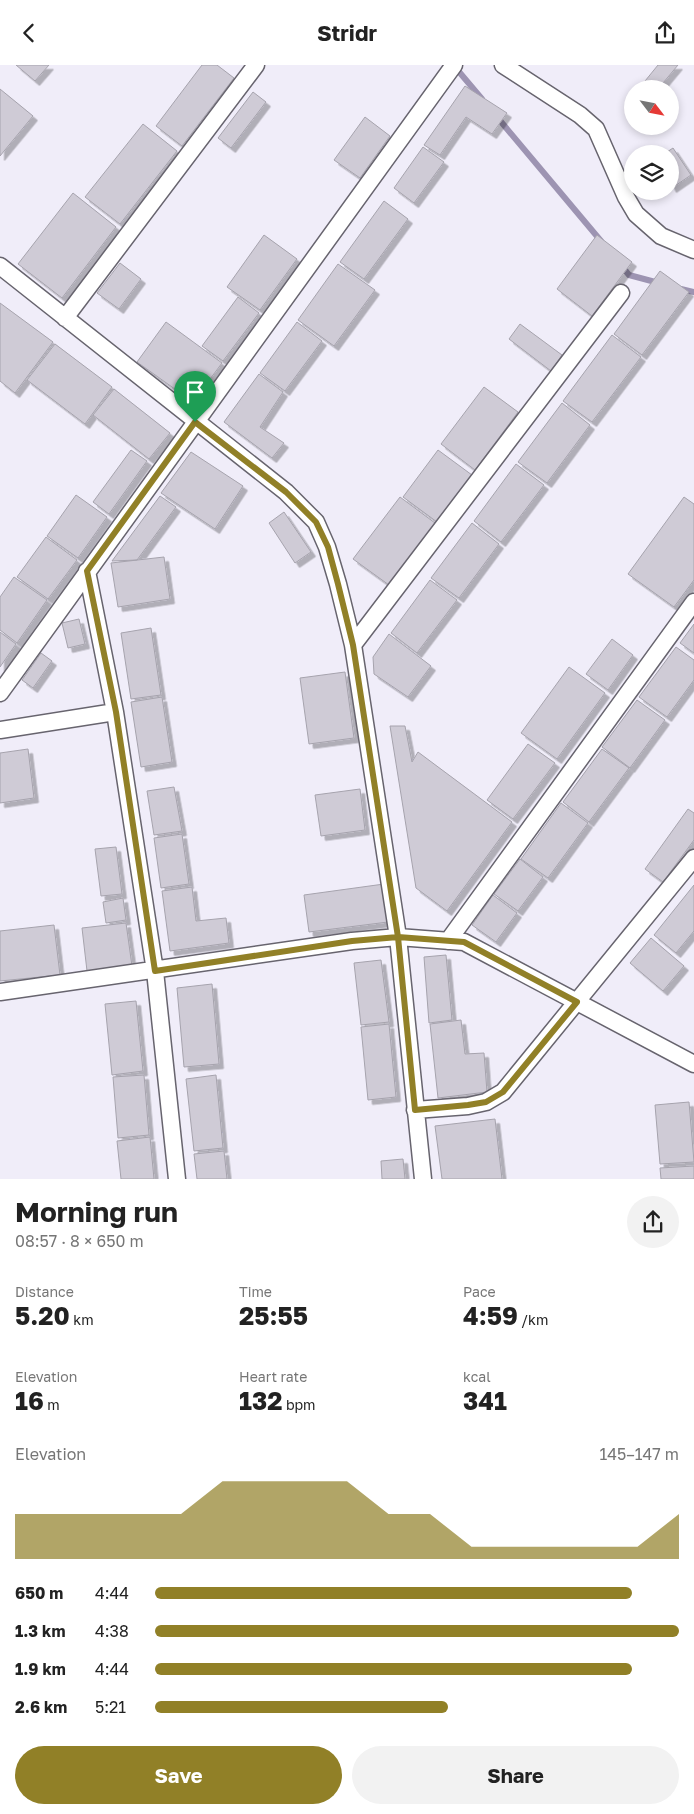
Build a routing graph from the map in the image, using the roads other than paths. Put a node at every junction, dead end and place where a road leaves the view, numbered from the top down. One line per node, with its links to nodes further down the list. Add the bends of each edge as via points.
1 (256, 65): 7 (street)
2 (454, 65): 8 (street)
3 (503, 65): 4 (street, via 596,129 636,214 661,236)
4 (694, 250)
5 (0, 266): 7 (street)
6 (621, 293): 11 (street)
7 (65, 318): 8 (street)
8 (195, 422): 9 (street); 11 (street, via 286,492 316,522 328,547)
9 (87, 571): 12 (street); 13 (street)
10 (694, 602): 17 (street)
11 (353, 645): 16 (street)
12 (0, 693)
13 (116, 712): 14 (street); 18 (street)
14 (0, 730)
15 (694, 858): 20 (street)
16 (398, 937): 17 (street); 18 (street); 22 (street)
17 (448, 941): 20 (street, via 464,942)
18 (155, 971): 19 (street); 23 (street)
19 (0, 992)
20 (577, 1002): 21 (street); 22 (street, via 503,1092 486,1102)
21 (694, 1065)
22 (415, 1110): 24 (street)
23 (177, 1179)
24 (423, 1179)

